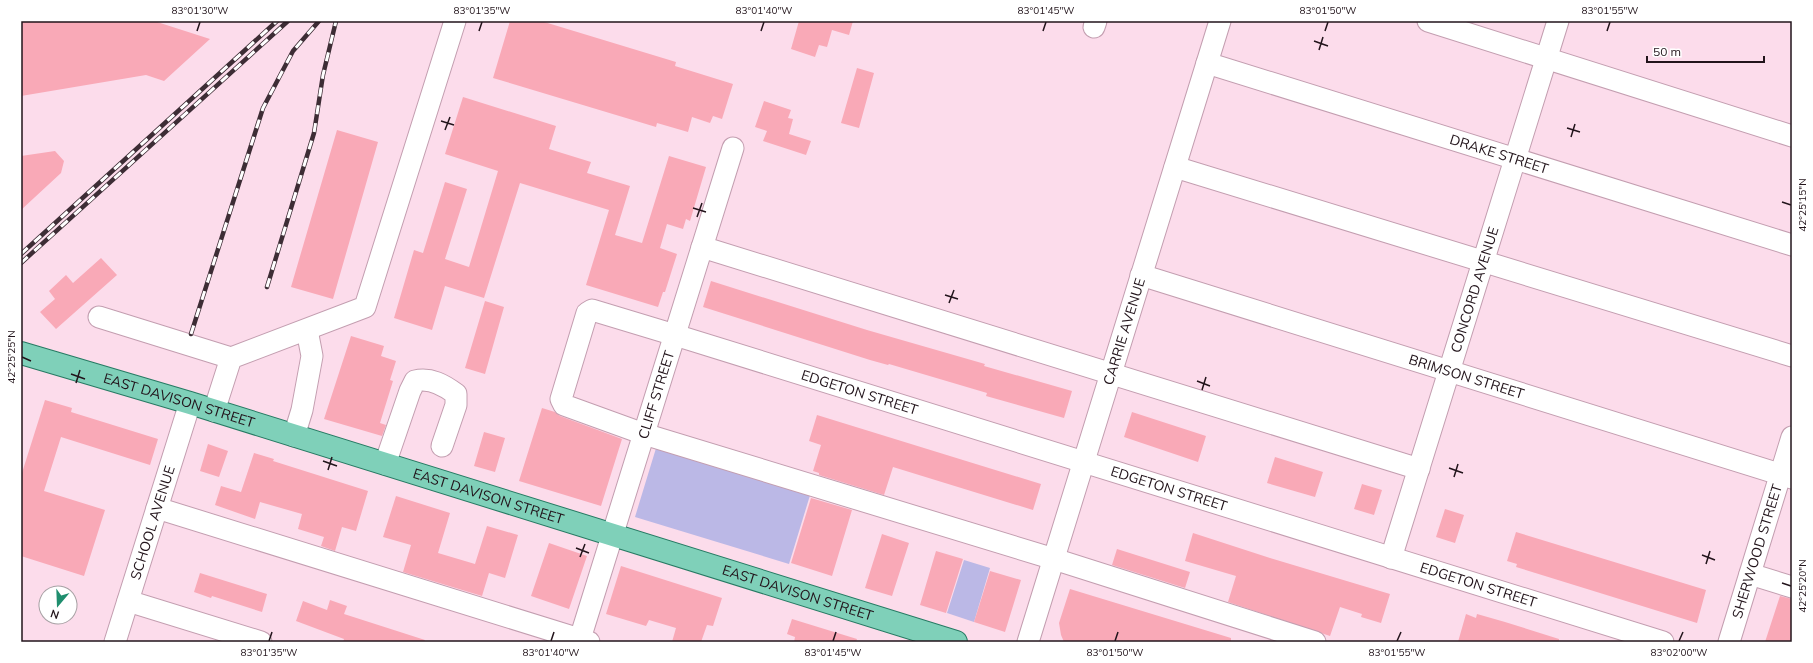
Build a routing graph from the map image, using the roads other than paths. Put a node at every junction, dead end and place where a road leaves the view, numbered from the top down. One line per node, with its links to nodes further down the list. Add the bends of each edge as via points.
1 (454, 21): 16 (street, via 365,308)
2 (1220, 21): 6 (street, CARRIE AVENUE)
3 (1428, 21): 5 (street)
4 (1558, 21): 5 (street, CONCORD AVENUE)
5 (1546, 57): 7 (street); 9 (street, CONCORD AVENUE)
6 (1207, 63): 9 (street, DRAKE STREET); 10 (street, CARRIE AVENUE)
7 (1792, 136)
8 (733, 148): 12 (street, CLIFF STREET)
9 (1515, 159): 11 (street, DRAKE STREET); 13 (street, CONCORD AVENUE)
10 (1175, 167): 13 (street); 14 (street, CARRIE AVENUE)
11 (1792, 245)
12 (702, 247): 17 (street, CLIFF STREET); 22 (street)
13 (1483, 262): 19 (street); 21 (street, CONCORD AVENUE)
14 (1141, 275): 21 (street, BRIMSON STREET); 22 (street, CARRIE AVENUE)
15 (99, 317): 20 (street)
16 (307, 330): 20 (street); 26 (street, via 312,356 302,410)
17 (675, 335): 25 (street, CLIFF STREET); 25 (street, EDGETON STREET, via 592,310 587,313 561,399 564,405); 29 (street, EDGETON STREET)
18 (22, 355): 23 (main road, EAST DAVISON STREET)
19 (1792, 356)
20 (231, 358): 24 (street)
21 (1450, 371): 31 (street, CONCORD AVENUE); 32 (street, BRIMSON STREET)
22 (1112, 372): 29 (street, CARRIE AVENUE); 31 (street)
23 (190, 403): 24 (main road, EAST DAVISON STREET); 33 (street, SCHOOL AVENUE)
24 (214, 411): 26 (main road, EAST DAVISON STREET)
25 (644, 434): 34 (street, CLIFF STREET); 36 (street)
26 (294, 436): 30 (main road, EAST DAVISON STREET)
27 (1792, 437): 32 (street, SHERWOOD STREET)
28 (442, 446): 30 (street, via 456,405 456,394 446,386 431,381 415,381)
29 (1084, 462): 35 (street, EDGETON STREET); 36 (street, CARRIE AVENUE)
30 (385, 464): 34 (main road, EAST DAVISON STREET)
31 (1419, 469): 35 (street, CONCORD AVENUE)
32 (1786, 476): 37 (street, SHERWOOD STREET)
33 (157, 508): 39 (street, SCHOOL AVENUE); 40 (street)
34 (613, 535): 40 (street, CLIFF STREET); 43 (main road, EAST DAVISON STREET)
35 (1391, 558): 46 (street, EDGETON STREET)
36 (1054, 560): 44 (street, CARRIE AVENUE); 45 (street)
37 (1750, 574): 38 (street); 47 (street, SHERWOOD STREET)
38 (1792, 587)
39 (128, 601): 41 (street, SCHOOL AVENUE); 42 (street)
40 (583, 641)
41 (116, 642)
42 (261, 642)
43 (956, 642)
44 (1028, 642)
45 (1315, 642)
46 (1663, 642)
47 (1729, 642)

